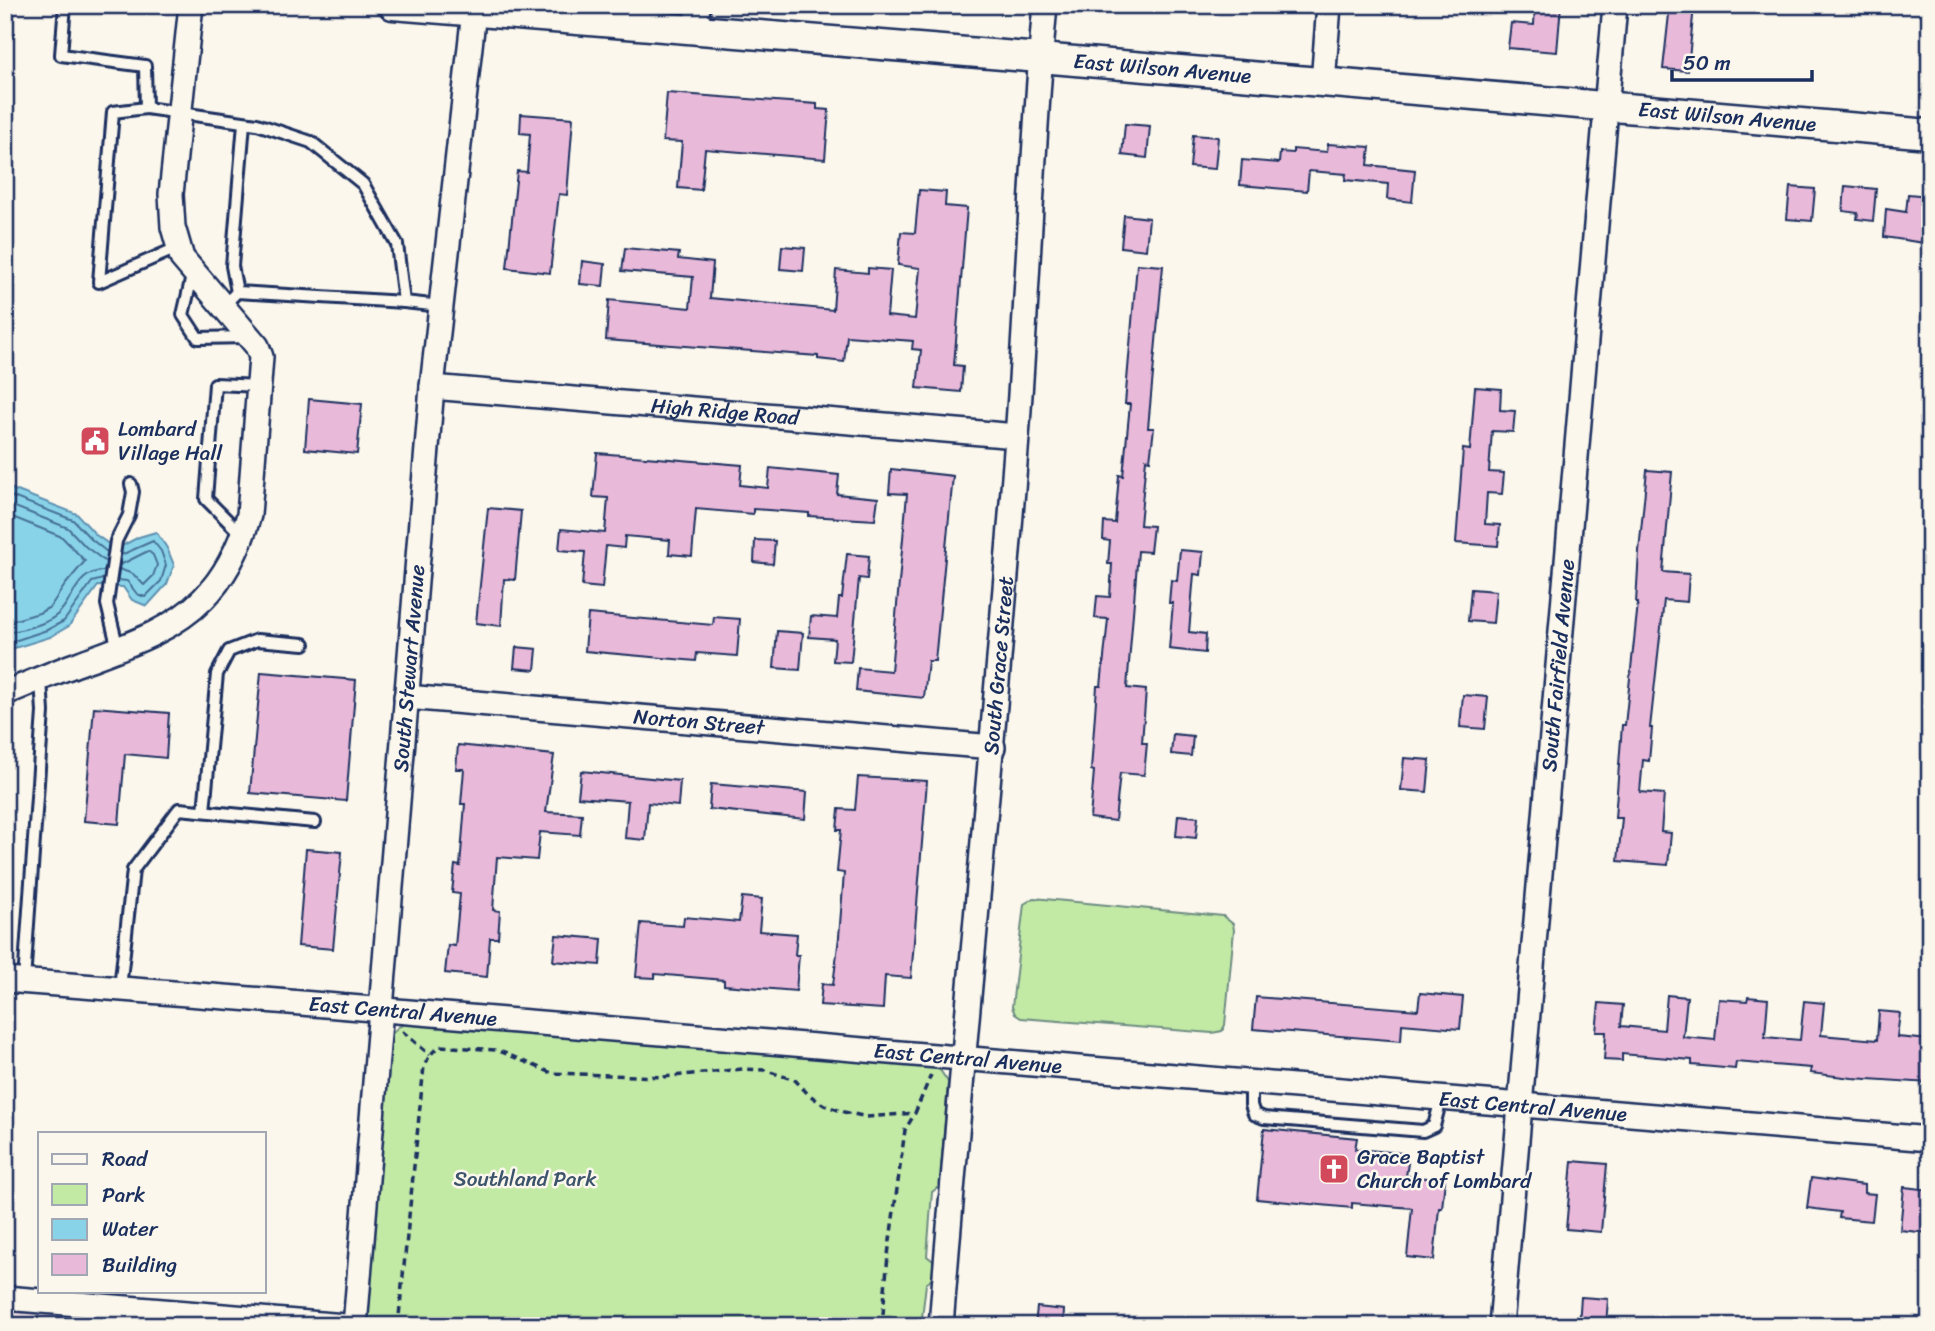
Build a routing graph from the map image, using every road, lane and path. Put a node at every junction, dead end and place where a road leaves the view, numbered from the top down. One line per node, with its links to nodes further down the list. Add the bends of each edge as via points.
1 (65, 5): 12 (lane, via 61,55 145,66)
2 (191, 5): 13 (street)
3 (393, 5): 7 (street, East Wilson Avenue)
4 (1045, 5): 9 (street, South Grace Street)
5 (1329, 5): 10 (street)
6 (1615, 5): 11 (street, South Fairfield Avenue)
7 (474, 11): 8 (street, East Wilson Avenue); 20 (street, South Stewart Avenue)
8 (697, 17): 9 (street, East Wilson Avenue)
9 (1040, 58): 10 (street, East Wilson Avenue); 24 (street, South Grace Street)
10 (1322, 83): 11 (street, East Wilson Avenue)
11 (1606, 107): 15 (street, East Wilson Avenue); 43 (street, South Fairfield Avenue)
12 (146, 108): 13 (lane); 16 (lane, via 114,112 99,282)
13 (179, 111): 14 (lane); 16 (street, via 172,194)
14 (244, 123): 18 (lane); 19 (lane, via 311,142 363,184 397,244)
15 (1930, 134)
16 (179, 247): 17 (street)
17 (194, 272): 18 (street); 21 (lane, via 183,315 198,338)
18 (230, 299): 19 (lane); 21 (street)
19 (404, 302): 20 (lane)
20 (441, 306): 23 (street, South Stewart Avenue)
21 (250, 337): 22 (street, via 261,358)
22 (260, 386): 26 (street); 26 (lane, via 215,384 206,499)
23 (432, 387): 24 (street, High Ridge Road); 31 (street, South Stewart Avenue)
24 (1017, 436): 32 (street, South Grace Street)
25 (131, 484): 28 (lane, via 129,514 116,541 107,604)
26 (243, 536): 28 (street, via 219,582 202,601 162,629)
27 (304, 644): 33 (lane, via 257,640 229,651 217,674)
28 (118, 649): 29 (street)
29 (41, 679): 30 (street); 35 (lane, via 43,712)
30 (5, 693)
31 (406, 697): 32 (street, Norton Street); 37 (street, South Stewart Avenue)
32 (993, 747): 40 (street, South Grace Street)
33 (204, 811): 34 (lane); 36 (lane, via 179,809 133,870)
34 (315, 822)
35 (15, 980): 36 (street, East Central Avenue)
36 (120, 988): 37 (street, East Central Avenue)
37 (390, 1009): 38 (path, via 398,1027); 39 (street, East Central Avenue); 50 (street, South Stewart Avenue)
38 (430, 1055): 44 (path, via 439,1046 497,1050 552,1073 663,1077 764,1070 795,1080 824,1105 844,1112 867,1117); 51 (path, via 424,1066)
39 (935, 1056): 40 (street, East Central Avenue); 44 (path, via 930,1083)
40 (962, 1059): 41 (street, East Central Avenue); 53 (street, South Grace Street)
41 (1251, 1083): 42 (street, East Central Avenue); 42 (lane, via 1254,1114 1264,1118 1370,1127 1423,1131 1434,1126)
42 (1441, 1099): 43 (street, East Central Avenue)
43 (1520, 1106): 45 (street, East Central Avenue); 54 (street, South Fairfield Avenue)
44 (915, 1113): 52 (path, via 905,1129)
45 (1930, 1139)
46 (5, 1298): 49 (street)
47 (5, 1321): 48 (path)
48 (65, 1326)
49 (345, 1326)
50 (355, 1326)
51 (398, 1326)
52 (882, 1326)
53 (941, 1326)
54 (1501, 1326)

